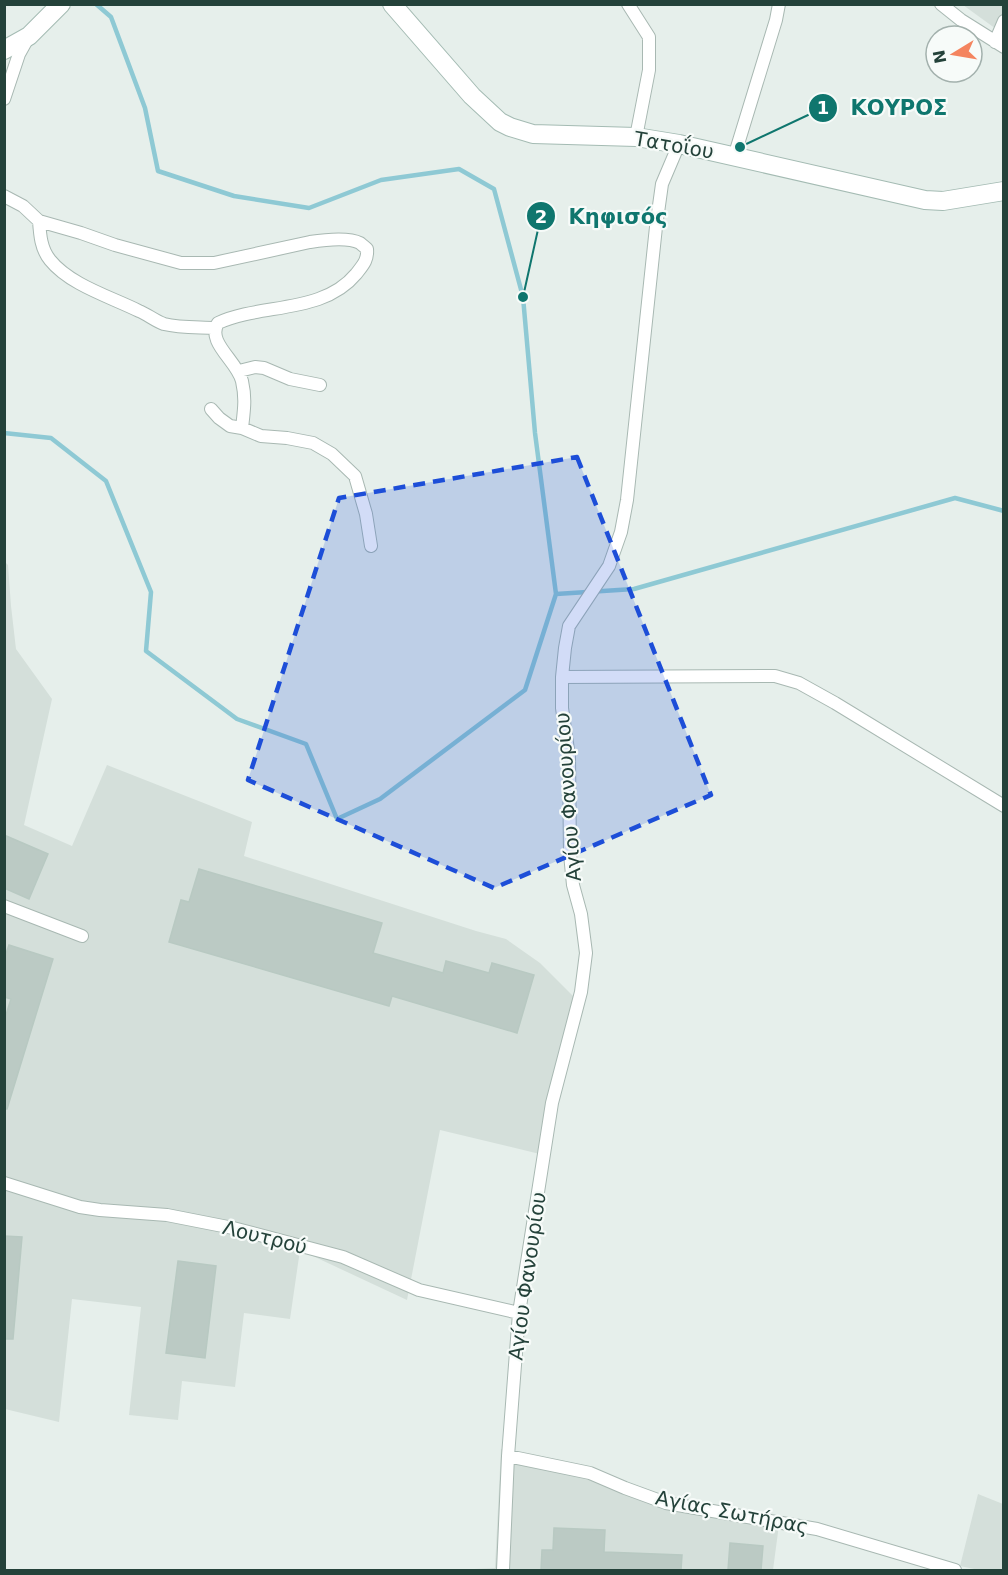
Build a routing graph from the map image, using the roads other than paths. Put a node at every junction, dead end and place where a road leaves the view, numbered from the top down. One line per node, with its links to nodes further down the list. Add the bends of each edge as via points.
1 (392, 4): 11 (main road, Τατοΐου, via 472,96 500,122 533,134)
2 (628, 4): 11 (street, via 649,37 649,70)
3 (779, 4): 13 (street)
4 (941, 4): 8 (street)
5 (56, 10): 7 (main road)
6 (1004, 21): 8 (street)
7 (29, 36): 9 (main road); 10 (street)
8 (999, 45)
9 (4, 50)
10 (4, 99)
11 (636, 137): 12 (main road, Τατοΐου)
12 (679, 144): 13 (main road, Τατοΐου); 23 (street, Αγίου Φανουρίου, via 662,184 621,532 609,566 569,626)
13 (734, 157): 14 (main road, Τατοΐου, via 925,200 943,201)
14 (1004, 191)
15 (4, 196): 16 (street)
16 (39, 220): 17 (street, via 41,243 50,260 73,280 162,323); 17 (street, via 181,263 214,263 323,240 358,242 367,249 365,263 340,289 297,306 224,320)
17 (215, 328): 18 (street, via 219,345)
18 (239, 371): 19 (street, via 264,368 290,380); 21 (street, via 245,400)
19 (320, 385)
20 (211, 409): 21 (street, via 230,426)
21 (242, 428): 22 (street, via 261,436 313,443 332,453 355,476)
22 (371, 546)
23 (562, 677): 24 (street, via 775,676 798,683); 28 (street, Αγίου Φανουρίου, via 570,854 586,953 581,992 552,1103)
24 (1004, 806)
25 (4, 906): 26 (street)
26 (82, 936)
27 (4, 1183): 28 (street, Λουτρού, via 80,1207 167,1215 244,1231 343,1257 419,1290)
28 (519, 1313): 29 (street, Αγίου Φανουρίου)
29 (508, 1456): 30 (street, Αγίου Φανουρίου); 31 (street, Αγίας Σωτήρας, via 590,1473 666,1503 817,1529)
30 (503, 1570)
31 (955, 1570)

